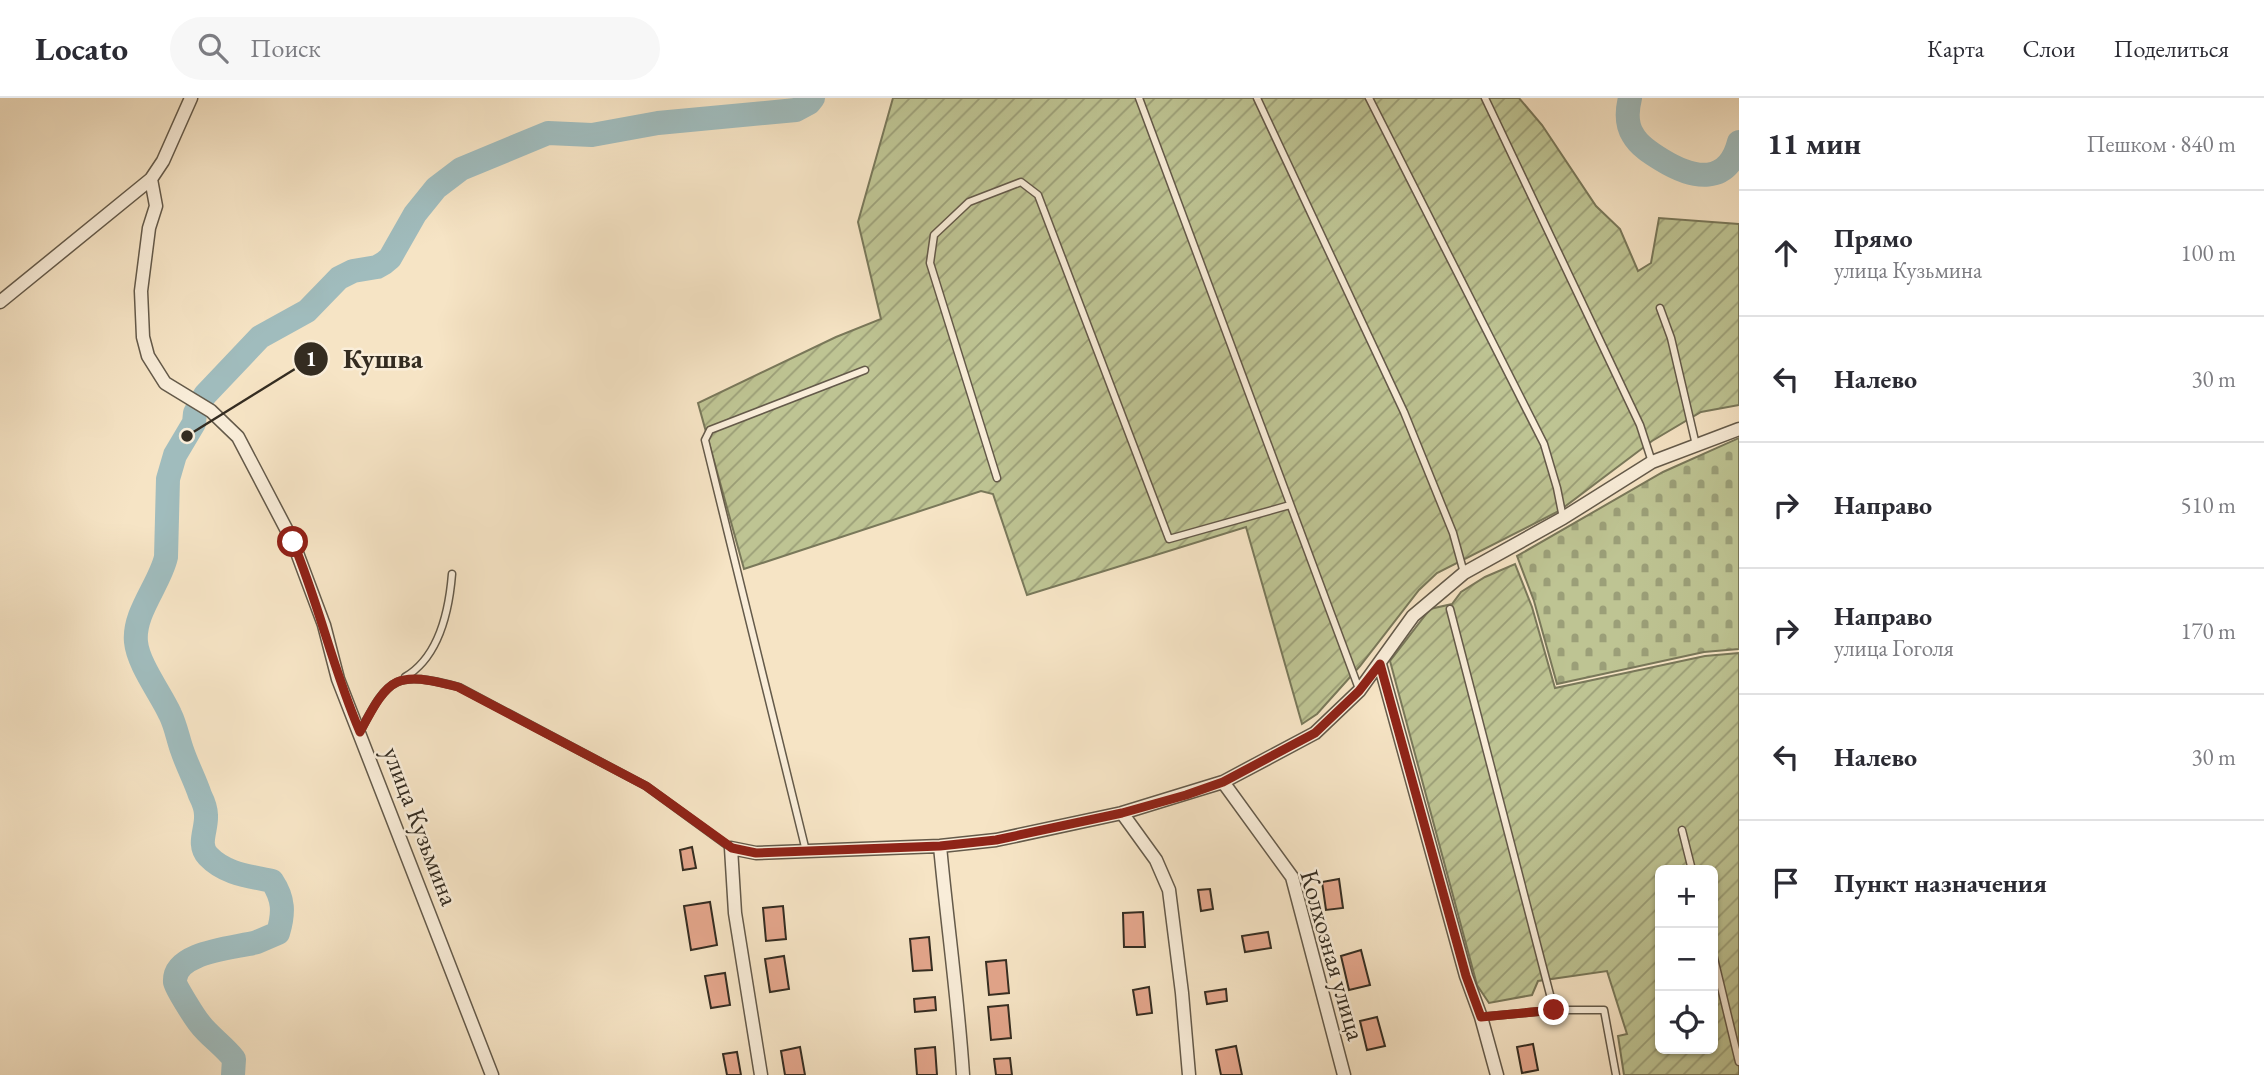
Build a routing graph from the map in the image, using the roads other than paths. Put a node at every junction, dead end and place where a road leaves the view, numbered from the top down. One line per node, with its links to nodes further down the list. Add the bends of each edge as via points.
1 (191, 98): 6 (street)
2 (1139, 98): 14 (lane)
3 (1257, 98): 16 (lane, via 1404,412 1453,533)
4 (1369, 98): 15 (lane, via 1544,444)
5 (1485, 98): 12 (lane, via 1640,425)
6 (150, 179): 7 (street); 22 (street, улица Кузьмина, via 156,206 141,291 148,356 165,383 211,411 238,437 293,542)
7 (0, 302)
8 (1660, 308): 11 (lane)
9 (865, 370): 28 (lane, via 710,430 705,440)
10 (1739, 429): 11 (street)
11 (1696, 445): 12 (street)
12 (1652, 462): 15 (street)
13 (997, 478): 14 (lane, via 930,263 934,235 970,202 1021,182 1038,195 1169,539)
14 (1290, 505): 21 (lane)
15 (1563, 518): 16 (street)
16 (1464, 573): 19 (street, via 1413,617)
17 (452, 574): 20 (lane, via 449,606 432,649 419,669)
18 (1450, 609): 31 (lane)
19 (1380, 664): 21 (street); 32 (street)
20 (404, 678): 22 (lane, via 381,693); 27 (lane, via 458,687 555,736 646,786)
21 (1359, 691): 23 (street, via 1315,733)
22 (360, 732): 34 (street, улица Кузьмина)
23 (1223, 782): 24 (street); 38 (street, Колхозная улица, via 1292,877)
24 (1122, 813): 26 (street, via 996,840); 37 (street, via 1156,860 1169,890)
25 (1682, 830): 29 (lane)
26 (940, 846): 28 (street); 36 (street)
27 (732, 848): 28 (street, via 756,853); 35 (street, via 735,913)
28 (806, 851)
29 (1691, 865)
30 (1718, 975): 33 (lane)
31 (1554, 1010): 32 (lane); 40 (lane, via 1604,1010)
32 (1481, 1017): 39 (street)
33 (1739, 1062)
34 (492, 1075)
35 (761, 1075)
36 (962, 1075)
37 (1189, 1075)
38 (1345, 1075)
39 (1497, 1075)
40 (1616, 1075)

